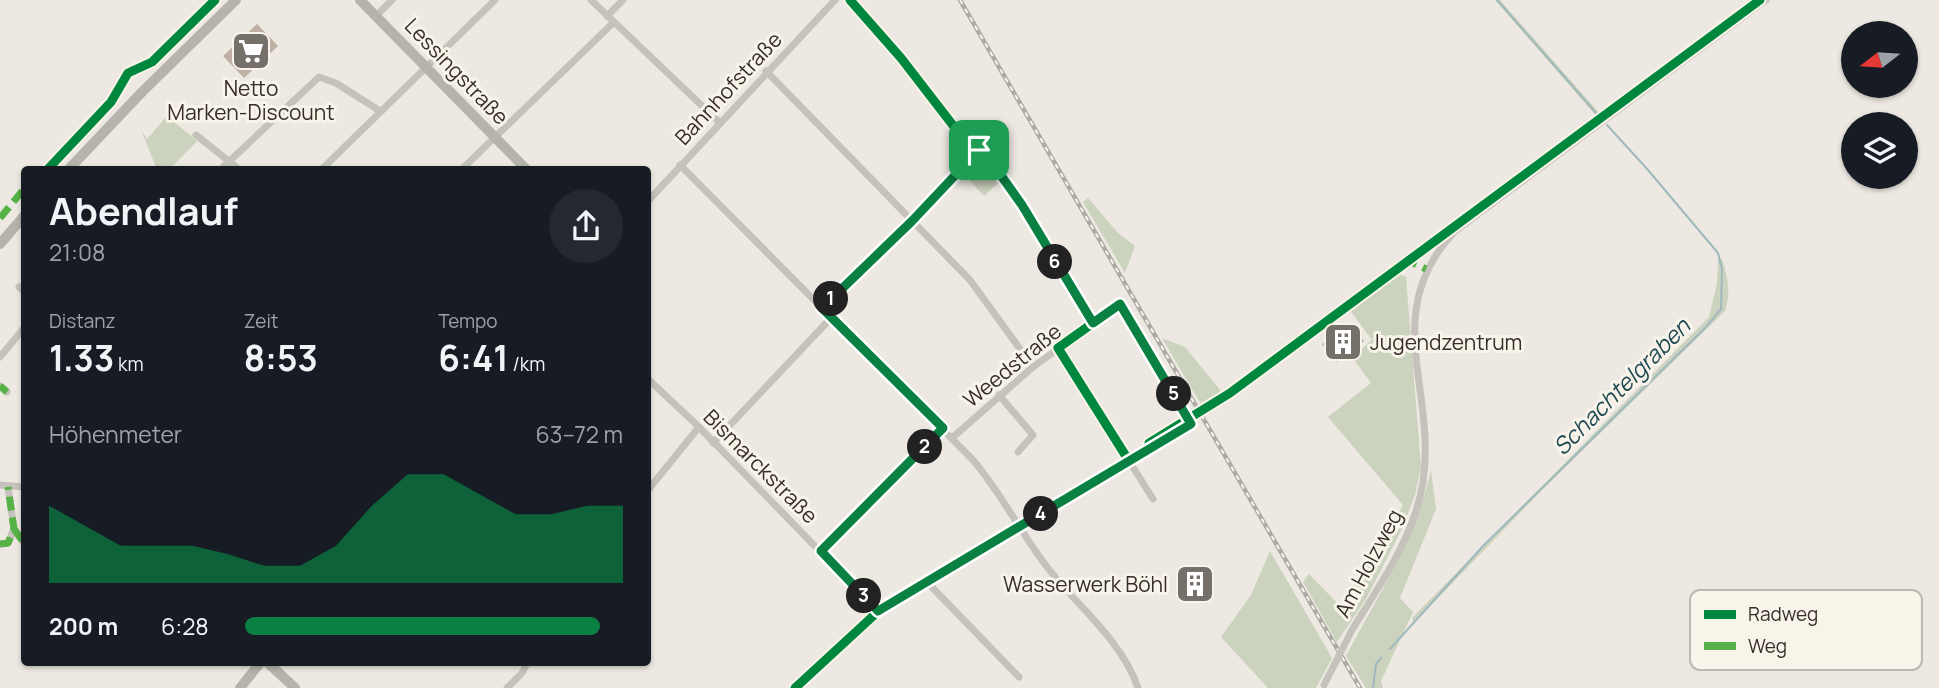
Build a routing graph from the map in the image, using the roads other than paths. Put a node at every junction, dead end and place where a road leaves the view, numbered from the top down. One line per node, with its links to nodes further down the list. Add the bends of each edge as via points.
1 (236, 0): 21 (street)
2 (360, 0): 12 (street, Lessingstraße)
3 (392, 0): 10 (street)
4 (495, 0): 12 (street)
5 (591, 0): 11 (street)
6 (623, 0): 11 (street)
7 (835, 0): 13 (street, Bahnhofstraße)
8 (850, 0): 18 (street, via 962,137)
9 (1766, 0): 62 (street, Am Holzweg, bridge, via 1454,232 1426,269 1414,315 1426,450 1423,483 1407,532)
10 (381, 10)
11 (611, 19): 15 (street); 17 (street)
12 (427, 68): 14 (street); 17 (street, Lessingstraße)
13 (766, 71): 15 (street, Bahnhofstraße); 29 (street)
14 (380, 111): 19 (street, via 336,83 319,78); 24 (street)
15 (719, 122): 20 (street, Bahnhofstraße)
16 (196, 135): 19 (street)
17 (495, 137): 25 (street); 26 (street, Lessingstraße)
18 (979, 150): 29 (street); 33 (street, via 1022,205)
19 (230, 162): 22 (street); 23 (street)
20 (680, 165): 27 (street, Bahnhofstraße); 31 (street)
21 (72, 166)
22 (225, 166)
23 (235, 166)
24 (325, 166)
25 (465, 166)
26 (523, 166)
27 (651, 198)
28 (21, 220): 30 (street)
29 (912, 221): 31 (street); 37 (street, via 975,287)
30 (0, 244)
31 (822, 308): 32 (street)
32 (831, 318): 43 (street); 45 (street)
33 (1093, 323): 35 (street, Weedstraße); 47 (street, Weedstraße, via 1120,304 1191,424)
34 (21, 332): 36 (street)
35 (1058, 348): 37 (street, Weedstraße); 47 (street)
36 (0, 357)
37 (1033, 367): 41 (street, Weedstraße)
38 (651, 382): 42 (street, Bismarckstraße)
39 (0, 386): 40 (street)
40 (7, 392)
41 (999, 395): 44 (street, Weedstraße); 46 (street, via 1033,435)
42 (699, 427): 45 (street, Bismarckstraße); 49 (street)
43 (943, 428): 44 (street); 55 (street)
44 (952, 438): 51 (street, via 992,483)
45 (713, 443): 55 (street, Bismarckstraße)
46 (1018, 452)
47 (1129, 461): 50 (street); 51 (street)
48 (4, 486): 52 (street)
49 (651, 486)
50 (1153, 499)
51 (1021, 527): 56 (street); 67 (street, via 1042,561 1122,654)
52 (14, 529): 53 (street); 54 (street)
53 (21, 537)
54 (4, 543)
55 (821, 551): 57 (street, Bismarckstraße)
56 (926, 581): 57 (street); 61 (street)
57 (878, 611): 66 (street)
58 (258, 666): 63 (street)
59 (271, 666): 64 (street)
60 (526, 666): 65 (street)
61 (1019, 677)
62 (1323, 687)
63 (240, 688)
64 (295, 688)
65 (507, 688)
66 (795, 688)
67 (1138, 688)

